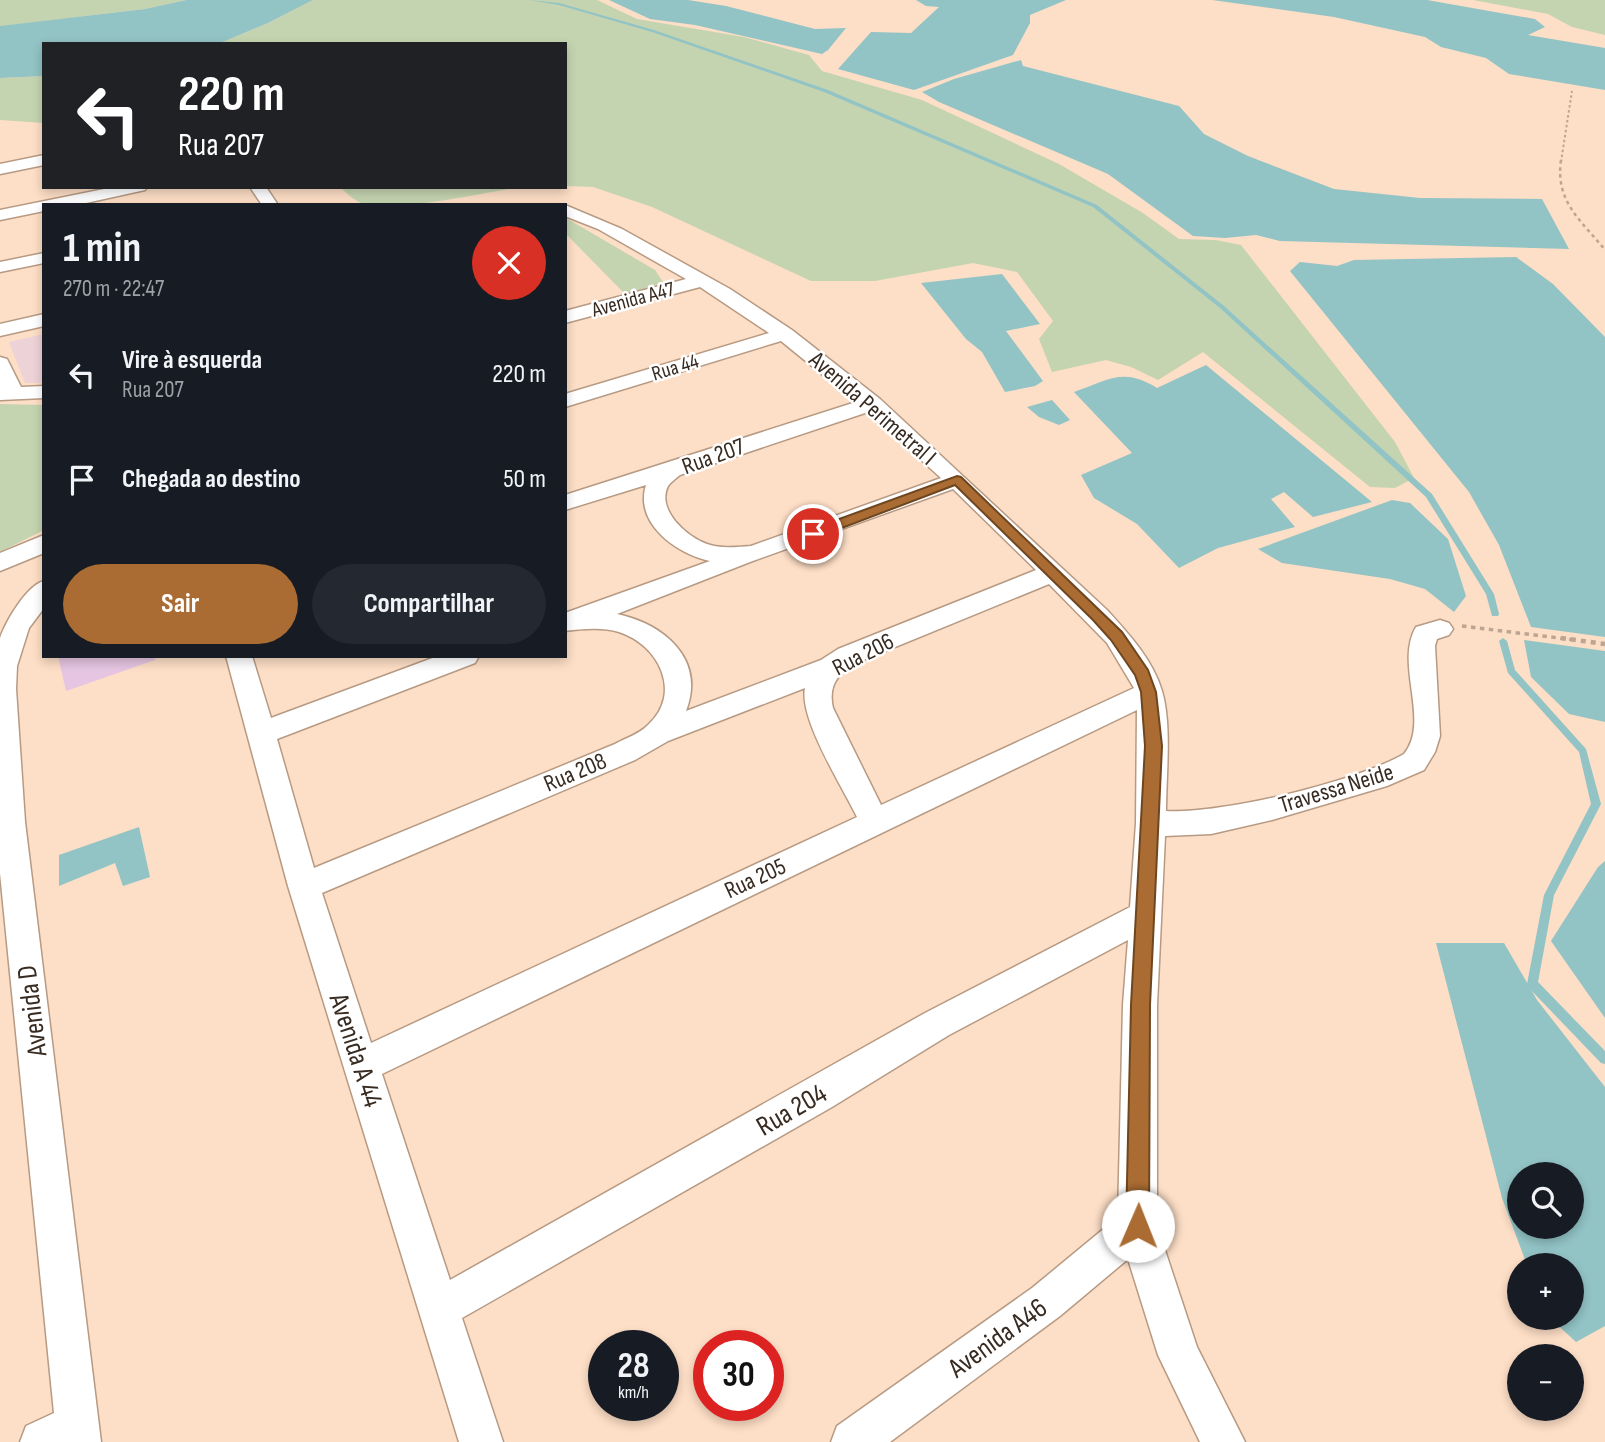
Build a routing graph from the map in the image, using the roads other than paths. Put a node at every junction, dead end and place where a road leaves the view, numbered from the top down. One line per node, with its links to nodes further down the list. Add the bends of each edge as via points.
1 (11, 151): 2 (street)
2 (42, 154)
3 (42, 160): 4 (street)
4 (0, 169)
5 (129, 189): 6 (street)
6 (62, 203)
7 (42, 206): 9 (street)
8 (567, 211): 12 (street, Avenida Perimetral I)
9 (0, 215)
10 (42, 258): 11 (street)
11 (0, 267)
12 (701, 281): 13 (street, Avenida A47); 16 (street, Avenida Perimetral I)
13 (567, 316)
14 (42, 320): 15 (street)
15 (0, 330)
16 (785, 334): 20 (street, Rua 44); 21 (street, Avenida Perimetral I)
17 (0, 363): 19 (street)
18 (42, 392): 19 (street)
19 (6, 393)
20 (567, 400)
21 (873, 403): 22 (street, Rua 207); 23 (street, Avenida Perimetral I)
22 (672, 470): 24 (street); 26 (street, Rua 207, via 655,496 662,519 677,538 703,552)
23 (957, 480): 26 (street, Rua 207); 28 (street, Avenida Perimetral I)
24 (567, 502)
25 (42, 544): 27 (street)
26 (753, 554): 30 (street)
27 (0, 563)
28 (1052, 573): 34 (street, Rua 206, via 847,656); 35 (street, Avenida Perimetral I, via 1116,636)
29 (42, 592): 45 (street, Avenida D, via 17,626 2,689)
30 (569, 622): 36 (street, via 610,621 630,626 667,652 680,677 679,690 671,715)
31 (1440, 629): 39 (street, Travessa Neide, via 1425,633 1420,647 1426,715 1424,746 1413,764 1243,816 1195,824)
32 (240, 658): 37 (street, Avenida A 44)
33 (461, 658): 37 (street)
34 (828, 668): 36 (street, Rua 208); 38 (street, Rua 206, via 820,682 818,703)
35 (1149, 692): 38 (street, Rua 205); 39 (street, Avenida Perimetral I)
36 (658, 733): 40 (street, Rua 208, via 625,752)
37 (259, 734): 40 (street, Avenida A 44)
38 (874, 821): 42 (street, Rua 205)
39 (1151, 823): 41 (street, Avenida Perimetral I)
40 (304, 886): 42 (street, Avenida A 44)
41 (1146, 914): 43 (street, Avenida Perimetral I, via 1140,1005); 44 (street, Rua 204, via 937,1024)
42 (362, 1065): 44 (street, Avenida A 44)
43 (1138, 1226): 47 (street, Avenida A46, via 1046,1302); 48 (street, Avenida Perimetral I, via 1179,1355)
44 (439, 1309): 46 (street, Avenida A 44)
45 (66, 1436)
46 (481, 1442)
47 (853, 1442)
48 (1223, 1442)

